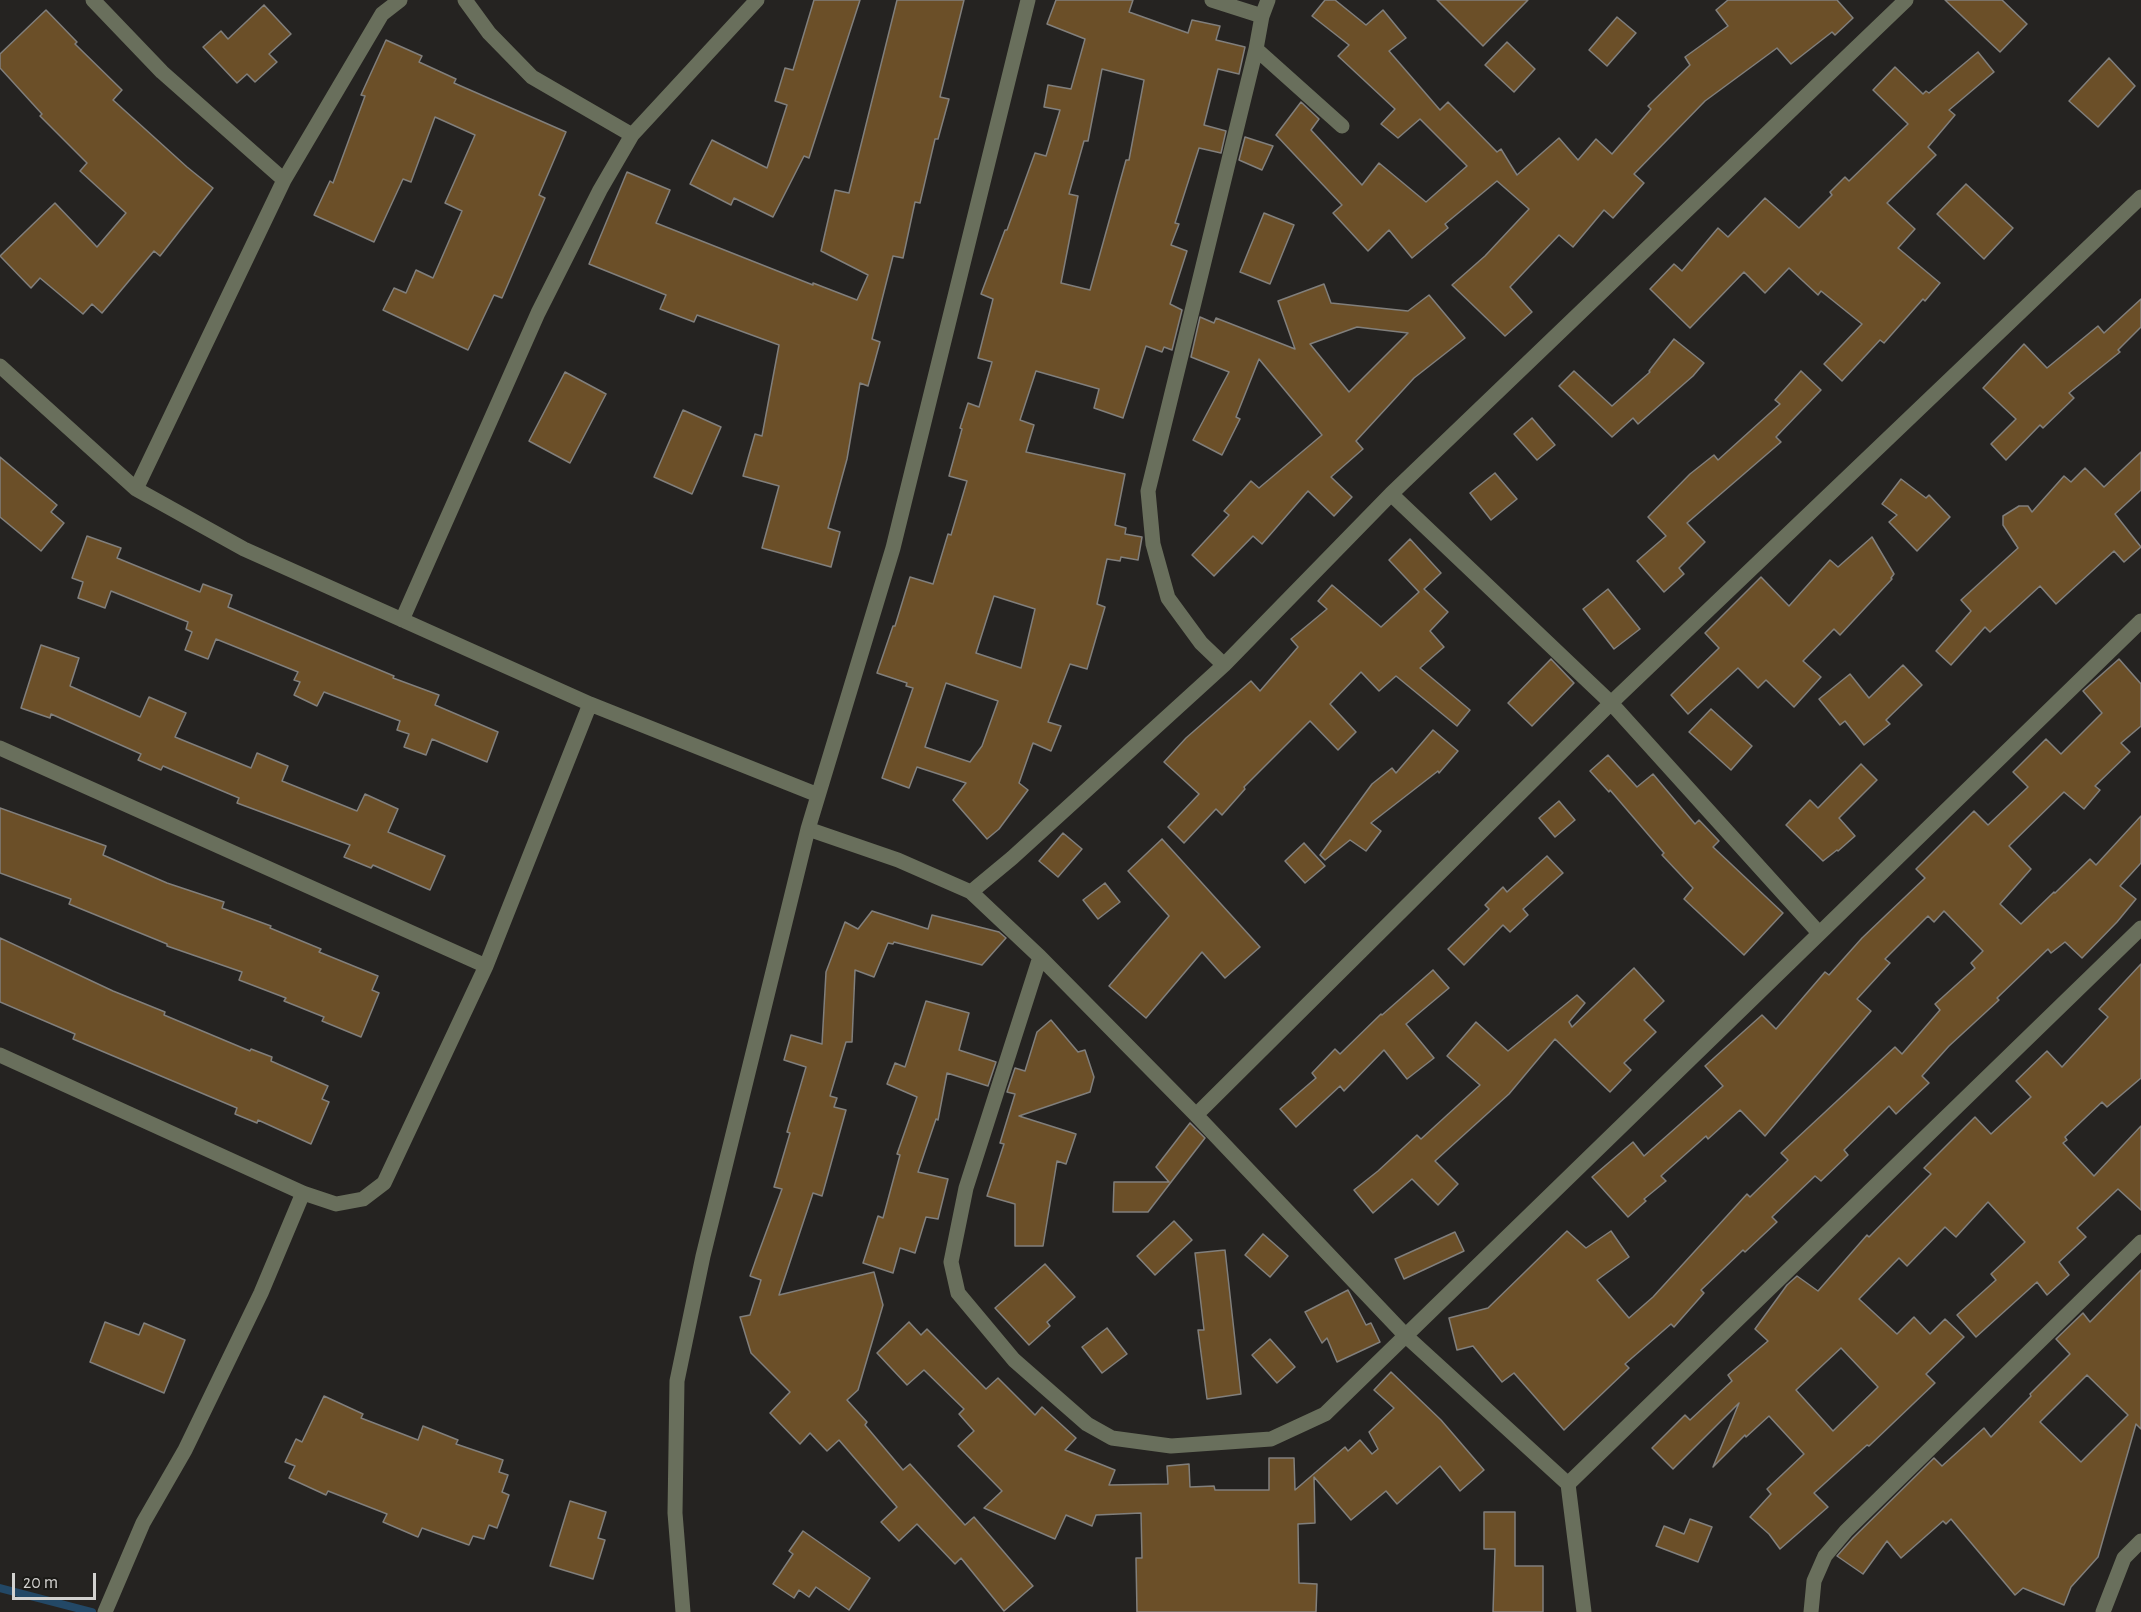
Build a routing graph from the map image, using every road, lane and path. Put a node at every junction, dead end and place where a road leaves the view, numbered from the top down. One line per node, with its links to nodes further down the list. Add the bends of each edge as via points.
1 (93, 0): 13 (street, via 162,72)
2 (400, 0): 13 (street, via 382,14)
3 (465, 0): 12 (street, via 489,33 532,77)
4 (757, 0): 12 (street)
5 (1028, 0): 24 (street, via 893,548)
6 (1212, 0): 9 (street)
7 (1268, 0): 9 (street)
8 (1906, 0): 17 (street)
9 (1262, 16): 10 (street)
10 (1256, 50): 11 (street); 20 (street, via 1148,491 1153,544 1168,598 1201,643)
11 (1342, 126)
12 (632, 135): 18 (street, via 538,313)
13 (284, 180): 16 (street)
14 (2141, 197): 21 (street)
15 (0, 366): 16 (street)
16 (136, 489): 18 (street, via 244,549)
17 (1391, 494): 20 (street); 21 (street)
18 (402, 620): 22 (street)
19 (2141, 621): 28 (street)
20 (1224, 665): 26 (street)
21 (1611, 702): 28 (street); 32 (street)
22 (590, 704): 24 (street); 30 (street)
23 (0, 748): 30 (street)
24 (818, 795): 25 (street)
25 (808, 829): 26 (street, via 898,860); 39 (street, via 703,1256 677,1382 675,1513)
26 (971, 892): 29 (street)
27 (2141, 927): 36 (street)
28 (1819, 933): 35 (street)
29 (1040, 957): 32 (street); 35 (street, via 966,1188 951,1262 958,1293 1014,1360 1087,1424 1112,1438 1171,1446 1271,1439 1325,1414)
30 (486, 966): 33 (street, via 384,1183 363,1199 336,1204)
31 (0, 1055): 33 (street)
32 (1196, 1115): 35 (street)
33 (303, 1193): 38 (street, via 261,1293 185,1450 143,1523)
34 (2141, 1242): 41 (street, via 1846,1531 1825,1556 1815,1581)
35 (1406, 1336): 36 (street)
36 (1568, 1484): 40 (street)
37 (2141, 1541): 42 (street, via 2124,1558)
38 (105, 1611)
39 (683, 1612)
40 (1584, 1612)
41 (1811, 1612)
42 (2103, 1612)

